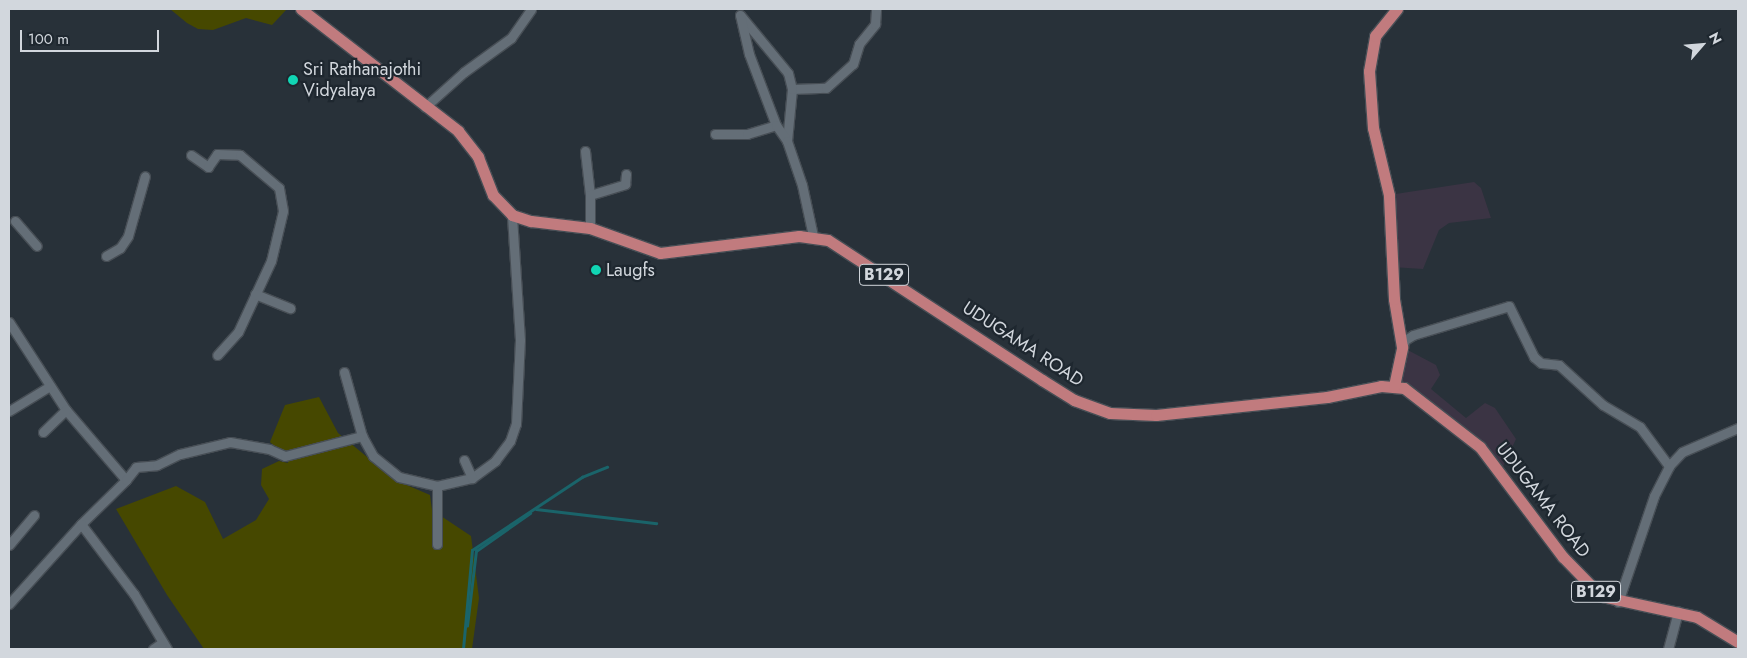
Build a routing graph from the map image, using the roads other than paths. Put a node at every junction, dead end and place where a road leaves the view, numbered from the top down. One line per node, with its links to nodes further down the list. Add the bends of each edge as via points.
1 (301, 9): 6 (main road)
2 (531, 9): 6 (street, via 511,38 464,72)
3 (876, 9): 5 (street, via 875,24 859,44 853,64 826,88)
4 (1397, 9): 24 (main road, via 1375,36 1369,71 1373,128 1389,195 1394,299)
5 (792, 88): 7 (street, via 788,74 740,15 749,54); 9 (street)
6 (425, 107): 15 (main road, via 453,126 466,141 478,157 493,195)
7 (776, 125): 8 (street, via 747,134); 9 (street)
8 (715, 134)
9 (787, 141): 18 (street, via 802,186)
10 (585, 151): 14 (street)
11 (190, 154): 21 (street, via 208,167 217,154 240,155 279,188 283,211 270,261)
12 (626, 174): 14 (street, via 624,184)
13 (145, 176): 20 (street, via 128,236 120,248)
14 (590, 195): 17 (street)
15 (512, 215): 17 (main road, UDUGAMA ROAD / B129, via 531,221); 36 (street, via 520,340 516,424 510,441 495,461)
16 (16, 221): 19 (street)
17 (590, 228): 18 (main road, UDUGAMA ROAD / B129, via 660,253)
18 (813, 236): 28 (main road, UDUGAMA ROAD / B129, via 846,249 1074,400 1110,413 1156,415 1327,397)
19 (37, 246)
20 (106, 256)
21 (255, 294): 22 (street); 25 (street, via 238,332)
22 (290, 308)
23 (9, 322): 27 (street)
24 (1402, 347): 28 (main road); 35 (street, via 1405,340 1413,335 1509,306 1534,357 1541,363 1558,365 1604,405 1640,427)
25 (217, 355)
26 (344, 372): 33 (street)
27 (50, 386): 29 (street); 30 (street)
28 (1394, 386): 43 (main road, UDUGAMA ROAD / B129, via 1404,388 1419,398 1480,447 1568,563 1600,596)
29 (66, 410): 32 (street); 37 (street)
30 (9, 411)
31 (1738, 428): 35 (street, via 1682,452)
32 (43, 432)
33 (362, 436): 37 (street, via 285,456 269,449 230,442 180,454 157,465 136,467); 38 (street, via 373,456 399,477)
34 (464, 460): 36 (street)
35 (1669, 466): 43 (street, via 1654,496)
36 (472, 478): 38 (street)
37 (126, 480): 40 (street)
38 (437, 486): 41 (street)
39 (34, 515): 42 (street)
40 (80, 524): 44 (street); 47 (street, via 134,594)
41 (437, 544)
42 (9, 545)
43 (1618, 602): 45 (main road, UDUGAMA ROAD / B129)
44 (9, 604)
45 (1678, 611): 46 (main road, UDUGAMA ROAD / B129, via 1711,623); 49 (street)
46 (1738, 642)
47 (164, 646): 48 (street)
48 (153, 649)
49 (1668, 649)

